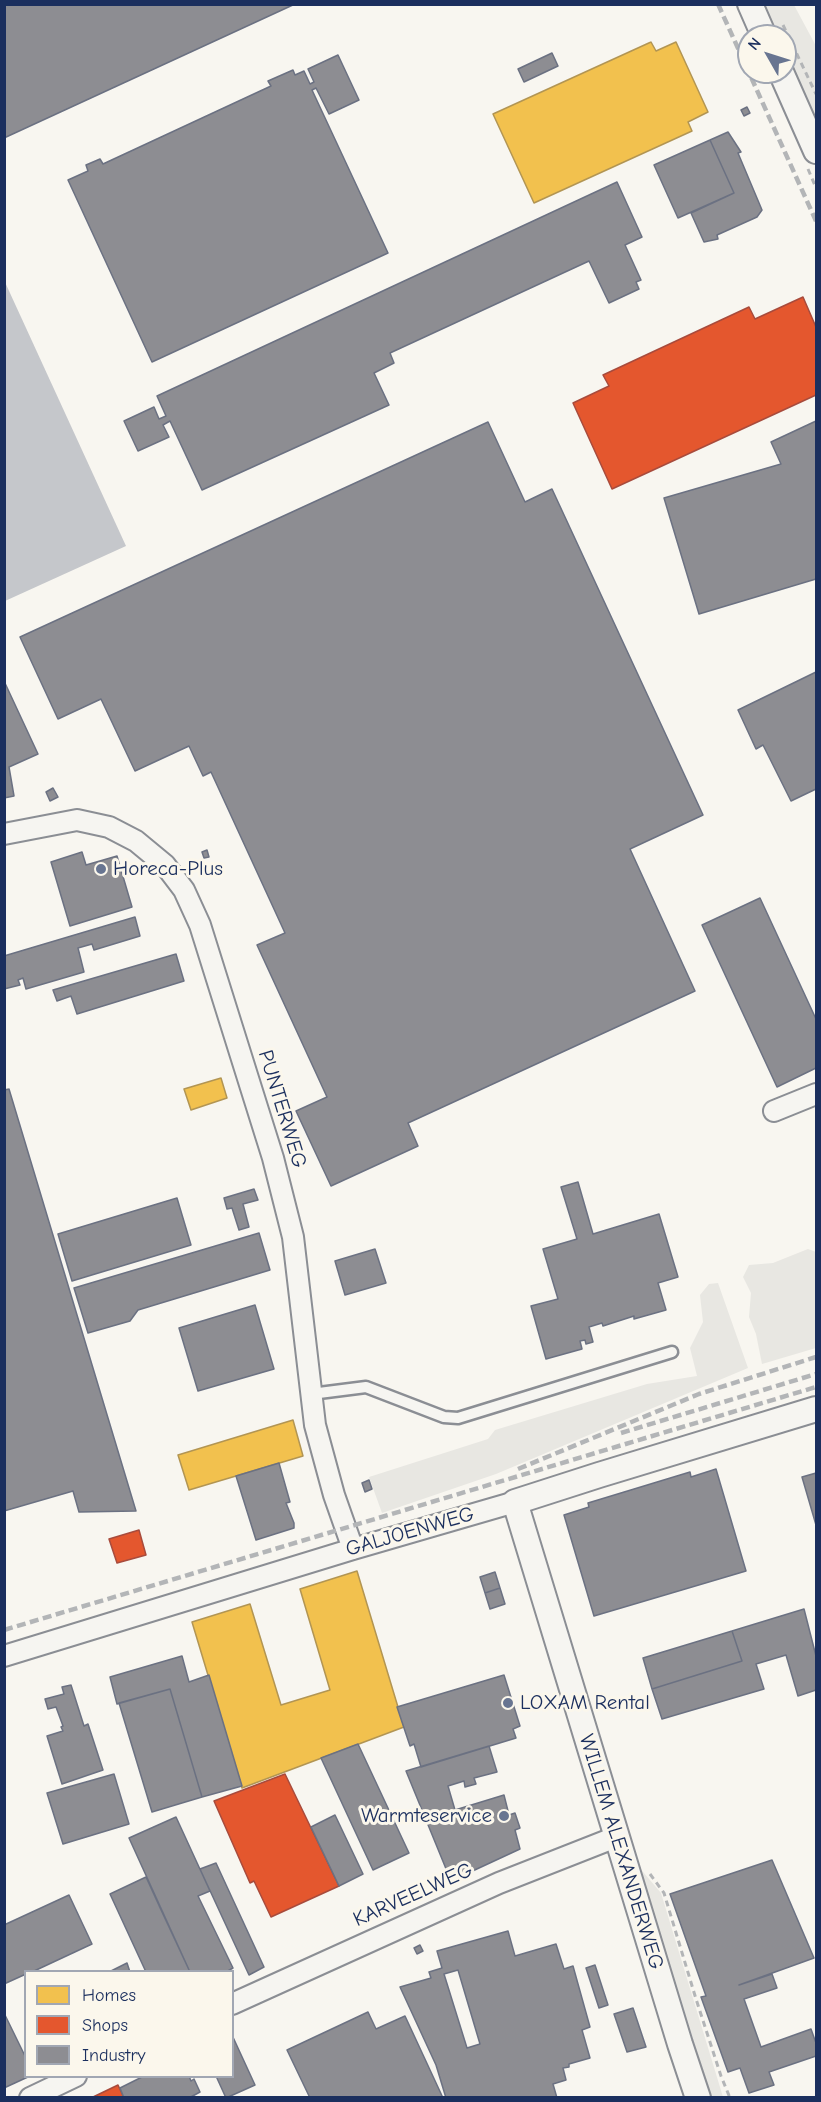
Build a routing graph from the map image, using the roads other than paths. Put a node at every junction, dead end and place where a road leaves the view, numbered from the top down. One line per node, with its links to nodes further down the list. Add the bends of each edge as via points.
1 (750, 4): 2 (street)
2 (768, 24)
3 (786, 84): 4 (street)
4 (816, 151)
5 (4, 834): 9 (street, PUNTERWEG, via 77,820 109,827 136,841 165,865 183,890 200,925 273,1158 292,1237)
6 (816, 1094): 7 (street)
7 (774, 1111)
8 (672, 1352): 9 (lane, via 458,1418 444,1417 366,1387)
9 (311, 1394): 12 (street, PUNTERWEG, via 315,1425)
10 (816, 1409): 11 (street, GALJOENWEG)
11 (515, 1502): 12 (street, GALJOENWEG); 14 (street, WILLEM ALEXANDERWEG)
12 (353, 1549): 13 (street, GALJOENWEG)
13 (4, 1656)
14 (616, 1837): 15 (street, KARVEELWEG, via 499,1883); 18 (street, WILLEM ALEXANDERWEG)
15 (234, 2003)
16 (72, 2078): 17 (street)
17 (30, 2097)
18 (698, 2097)

